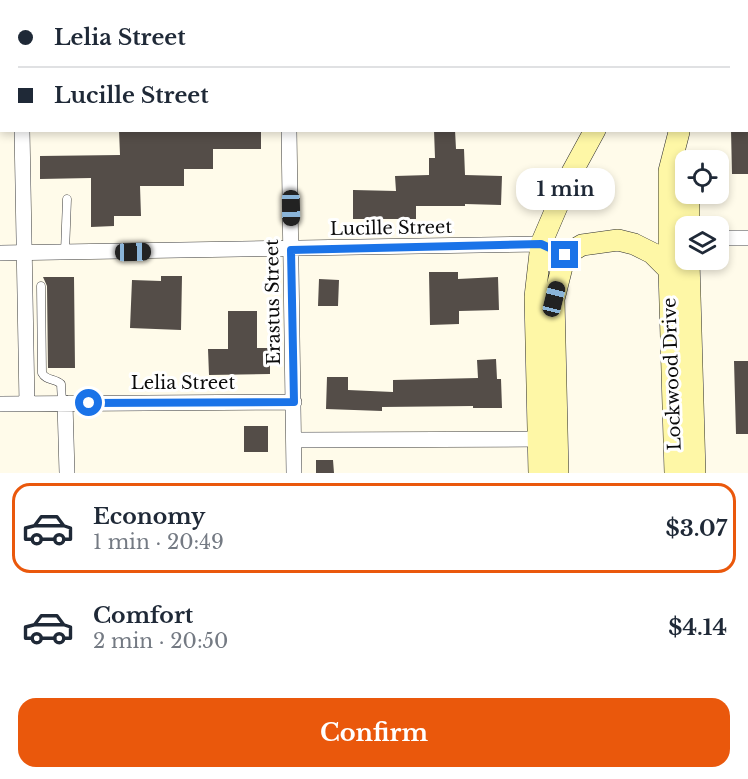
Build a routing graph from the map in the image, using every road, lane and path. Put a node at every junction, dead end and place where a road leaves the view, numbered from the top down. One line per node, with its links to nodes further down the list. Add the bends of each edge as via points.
1 (22, 132): 14 (street)
2 (290, 132): 11 (street, Erastus Street)
3 (594, 132): 10 (main road, via 571,174)
4 (679, 132): 6 (main road, Lockwood Drive)
5 (679, 132): 16 (main road, Lockwood Drive, via 669,171)
6 (684, 150)
7 (67, 199): 12 (lane)
8 (729, 238): 9 (street)
9 (748, 238)
10 (541, 244): 11 (street, Lucille Street); 15 (street, Lucille Street); 28 (main road, via 535,297)
11 (291, 250): 12 (street, Lucille Street); 24 (street, Erastus Street)
12 (65, 252): 14 (street, Lucille Street)
13 (0, 253): 14 (street, Lucille Street)
14 (23, 253): 20 (street)
15 (565, 255): 16 (main road, via 582,245 618,240 652,254); 28 (main road, via 554,299)
16 (669, 270): 34 (main road, Lockwood Drive)
17 (689, 270): 35 (main road, Lockwood Drive)
18 (41, 286): 19 (lane)
19 (41, 302): 20 (lane); 22 (lane)
20 (24, 303): 21 (street)
21 (25, 334): 22 (lane); 23 (street)
22 (41, 334): 23 (lane)
23 (33, 367): 26 (street); 27 (lane, via 61,384)
24 (294, 402): 27 (street, Lelia Street); 29 (street, Erastus Street)
25 (0, 404): 26 (street, Lelia Street)
26 (27, 404): 27 (street, Lelia Street)
27 (64, 404): 30 (street)
28 (548, 439): 29 (street); 32 (main road); 33 (main road)
29 (294, 440): 31 (street, Erastus Street)
30 (67, 473)
31 (294, 473)
32 (538, 473)
33 (558, 473)
34 (675, 473)
35 (695, 473)

